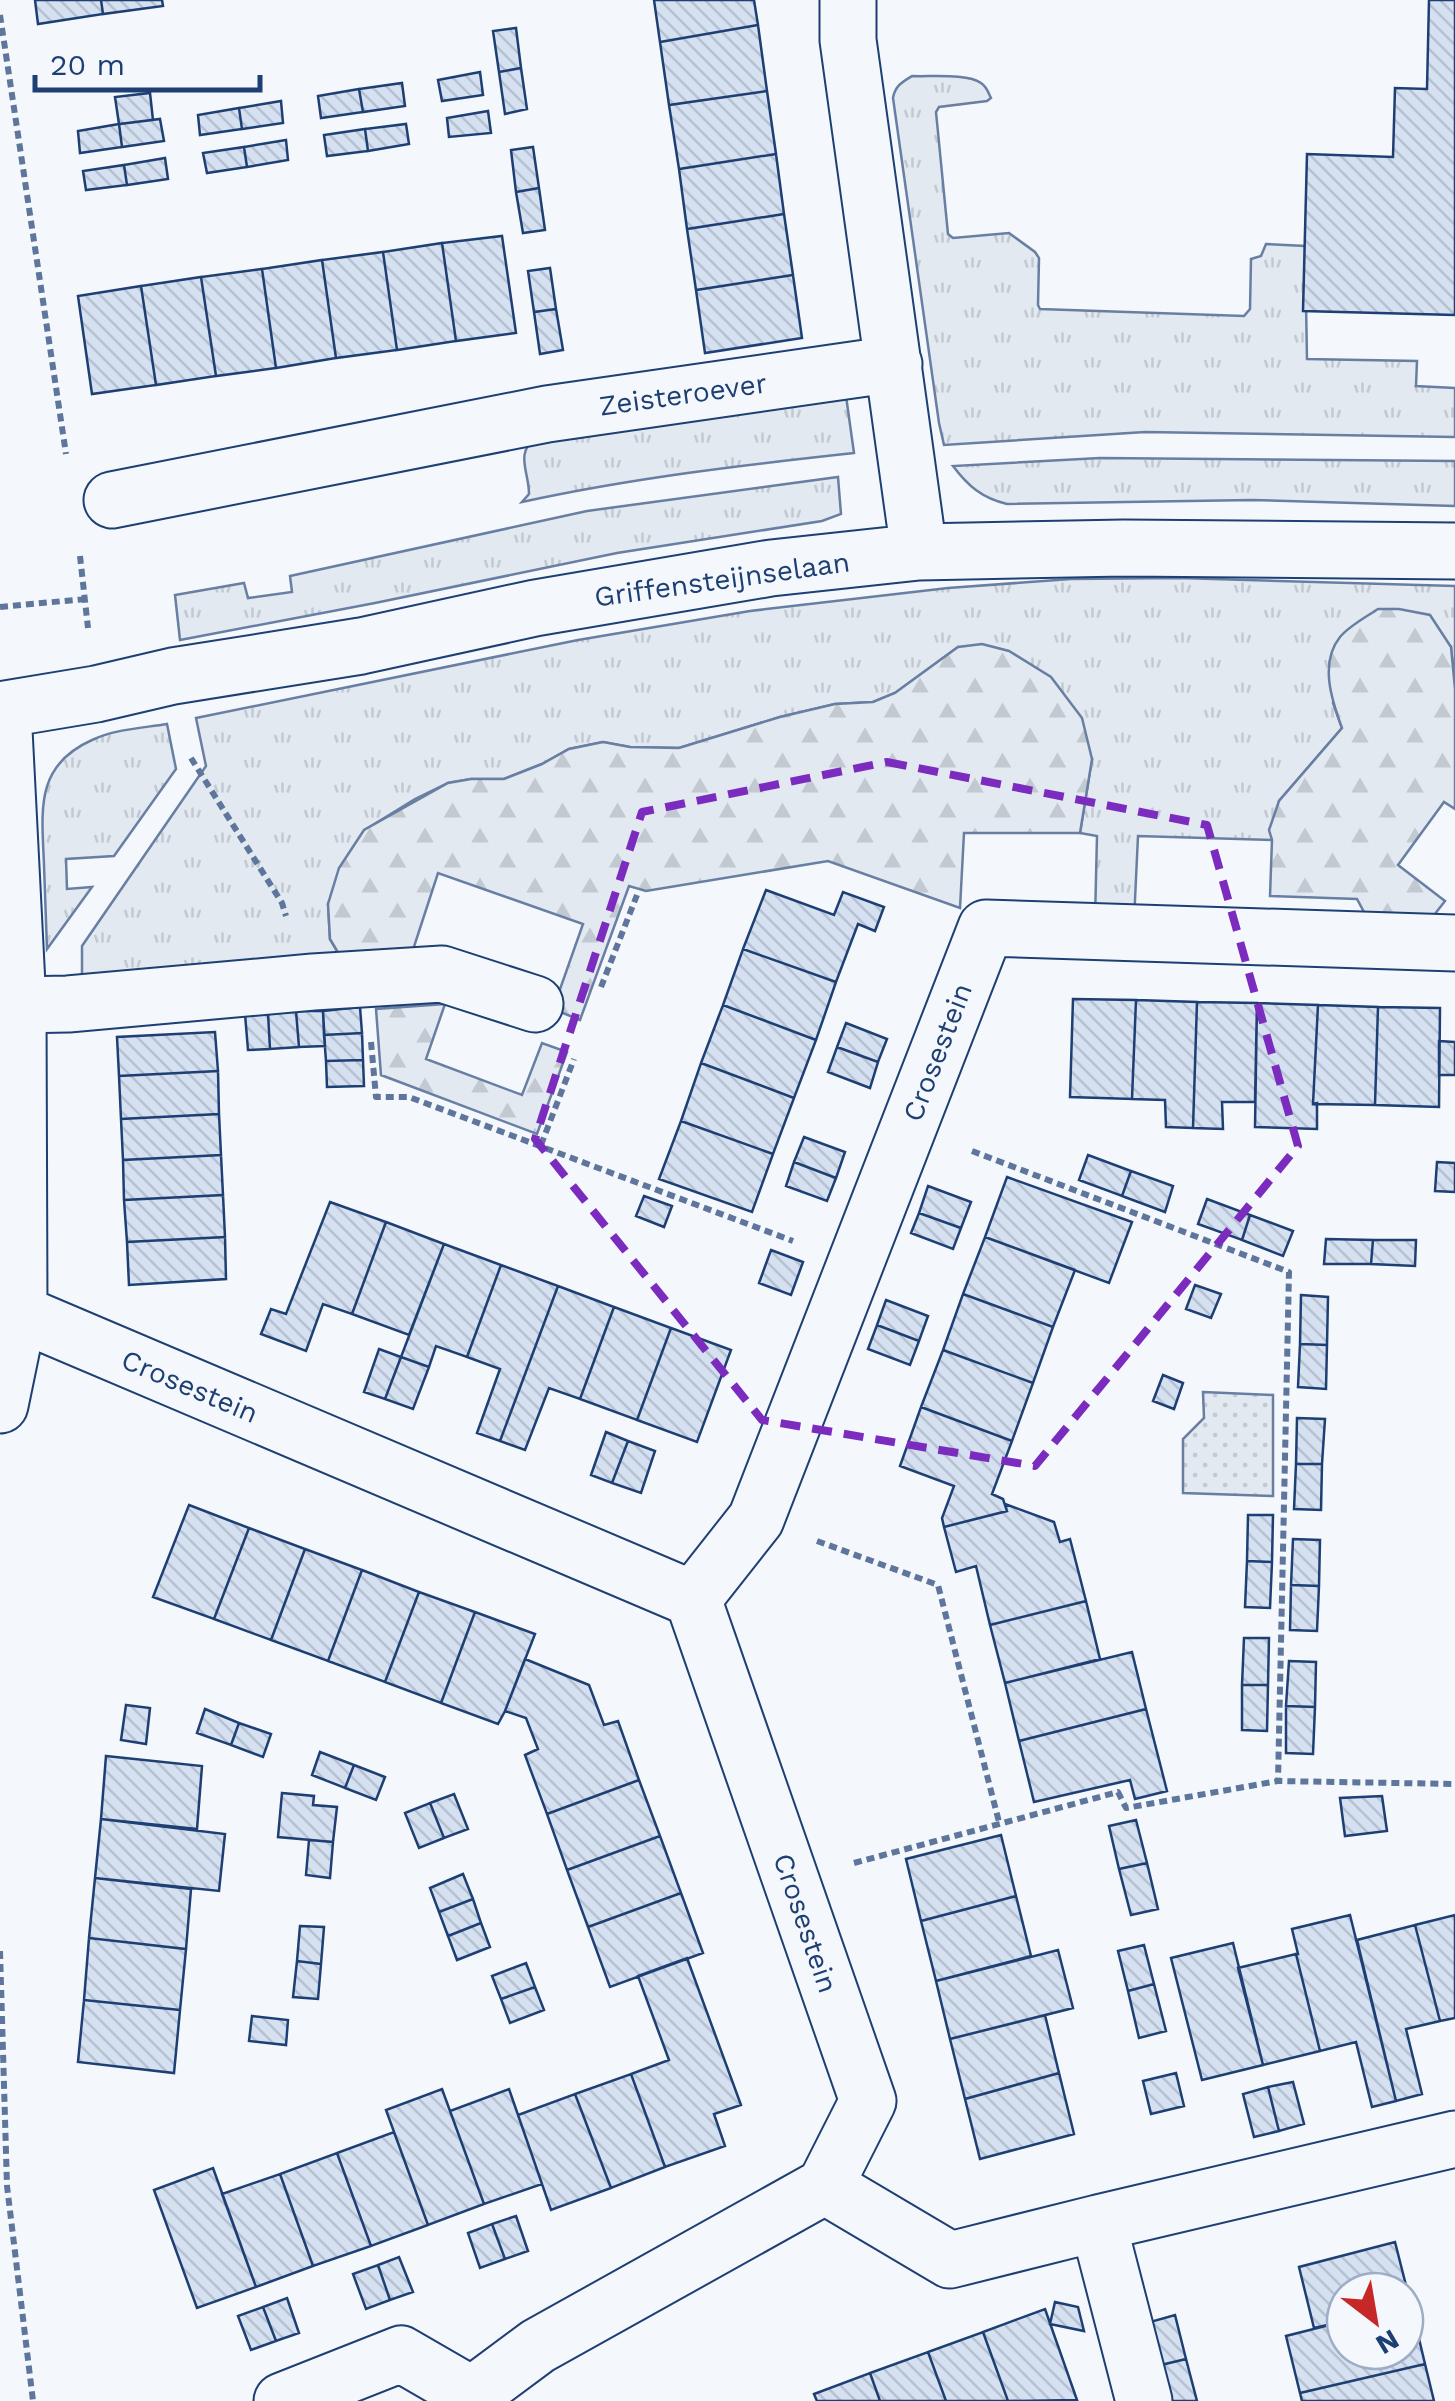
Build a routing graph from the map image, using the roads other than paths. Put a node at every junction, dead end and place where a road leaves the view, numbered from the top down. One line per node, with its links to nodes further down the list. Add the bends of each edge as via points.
1 (848, 0): 2 (street, via 848,40)
2 (894, 364): 3 (street, Zeisteroever, via 548,414); 4 (street)
3 (112, 500)
4 (919, 552): 5 (street, Griffensteijnselaan); 6 (street, Griffensteijnselaan, via 770,568 535,608)
5 (1455, 552)
6 (1, 710): 8 (street)
7 (1455, 944): 12 (street, Crosestein, via 986,928 756,1519)
8 (18, 1004): 9 (street, via 442,974); 10 (street)
9 (535, 1004)
10 (19, 1313): 11 (street); 12 (street, Crosestein)
11 (0, 1405)
12 (693, 1599): 14 (street, Crosestein, via 868,2101)
13 (1455, 2139): 15 (street)
14 (825, 2186): 15 (street, via 950,2260); 16 (street, via 538,2346)
15 (1098, 2224): 18 (street)
16 (471, 2398): 17 (street, via 401,2354)
17 (282, 2401)
18 (1144, 2401)

